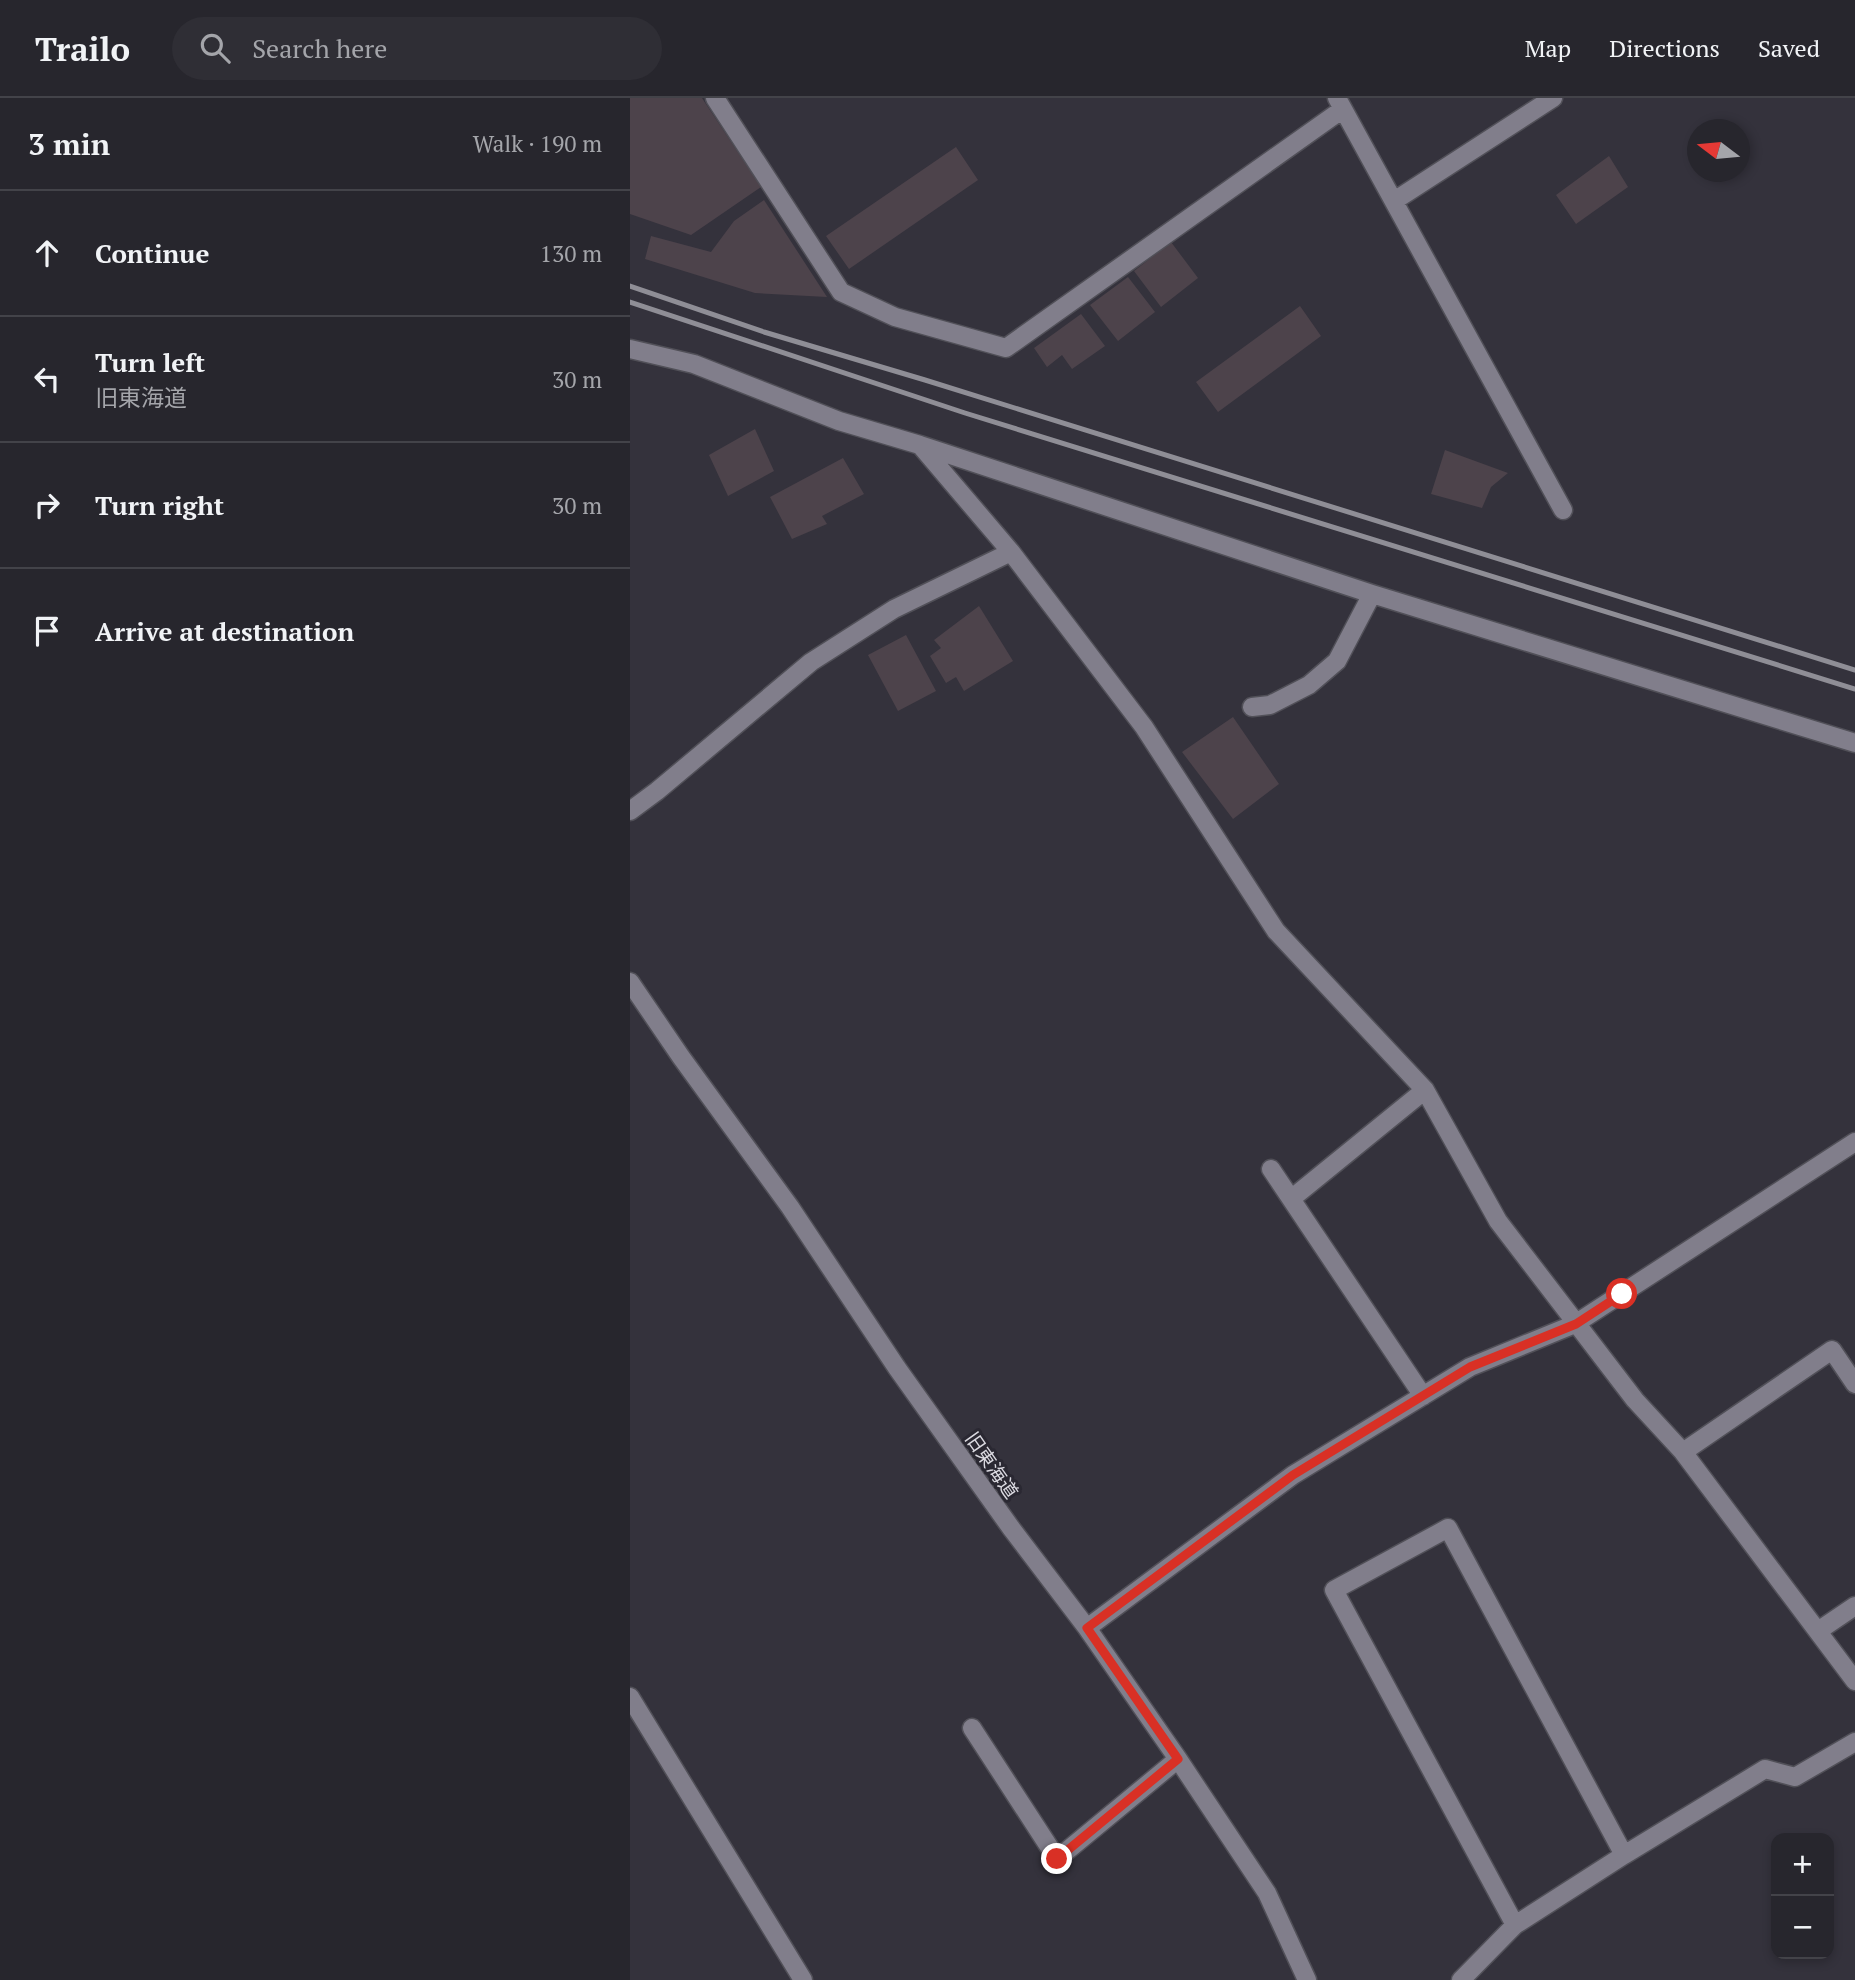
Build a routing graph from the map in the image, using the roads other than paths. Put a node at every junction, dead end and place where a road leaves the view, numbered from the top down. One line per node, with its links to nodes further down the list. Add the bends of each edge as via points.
1 (715, 98): 3 (street, via 841,292 895,317 1006,348)
2 (1553, 98): 4 (street)
3 (1340, 104): 4 (street)
4 (1394, 201): 7 (street)
5 (630, 349): 6 (street, via 694,364 839,421)
6 (920, 445): 8 (street); 9 (street)
7 (1563, 510)
8 (1011, 552): 12 (street, via 894,609 811,662); 14 (street, via 1144,727 1276,931)
9 (1372, 594): 10 (street, via 1337,661 1309,685 1270,705); 11 (street)
10 (1252, 707)
11 (1855, 743)
12 (630, 811)
13 (630, 982): 23 (street, 旧東海道, via 790,1207 897,1368)
14 (1425, 1090): 17 (street); 18 (street, via 1498,1221)
15 (1855, 1142): 18 (street)
16 (1271, 1169): 17 (street)
17 (1291, 1199): 20 (street)
18 (1576, 1324): 20 (street, via 1470,1367); 21 (street)
19 (1855, 1384): 21 (street, via 1832,1350)
20 (1423, 1396): 23 (street, via 1293,1475)
21 (1682, 1452): 24 (street)
22 (1855, 1606): 24 (street)
23 (1087, 1628): 30 (street, 旧東海道)
24 (1818, 1631): 25 (street)
25 (1855, 1681)
26 (630, 1696): 27 (street)
27 (638, 1726): 33 (street)
28 (972, 1728): 30 (street, via 1057,1859)
29 (1855, 1742): 31 (street, via 1796,1777 1765,1769)
30 (1178, 1759): 34 (street, 旧東海道, via 1267,1893)
31 (1624, 1855): 32 (street); 32 (street, via 1448,1528 1334,1590)
32 (1514, 1925): 35 (street)
33 (803, 1980)
34 (1307, 1980)
35 (1461, 1980)

